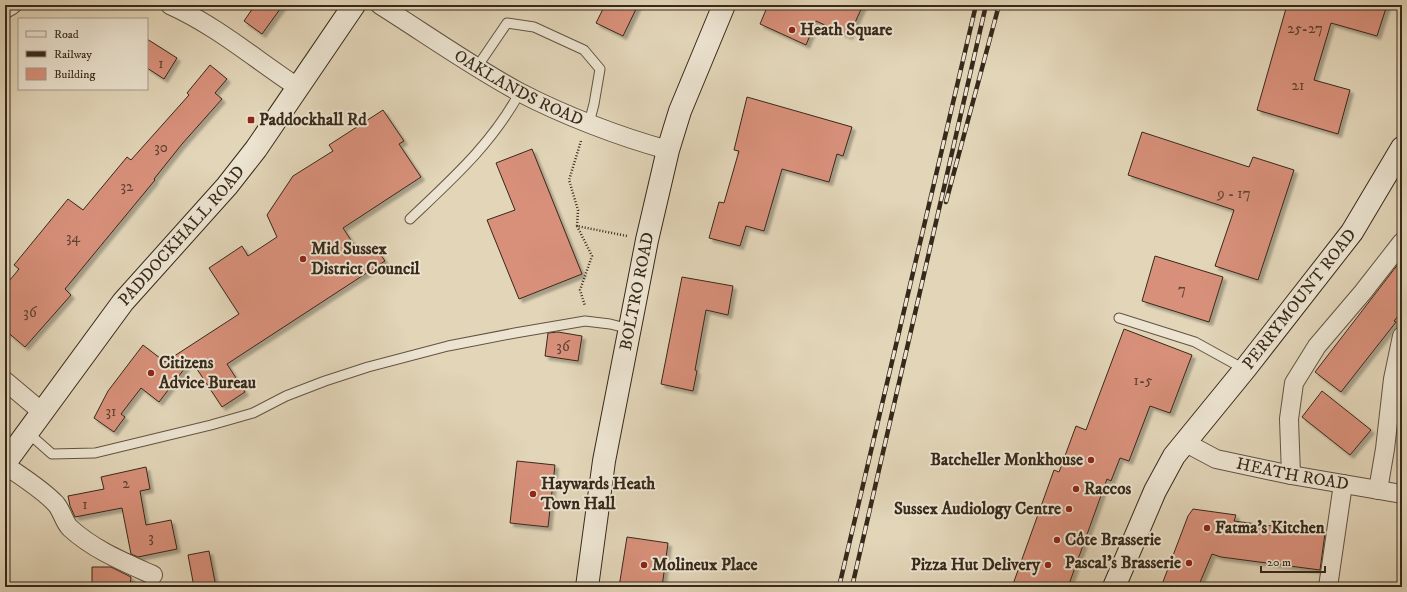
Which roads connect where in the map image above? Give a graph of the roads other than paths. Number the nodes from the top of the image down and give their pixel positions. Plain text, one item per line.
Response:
1 (12, 5) edge
2 (170, 5) edge
3 (354, 5) edge
4 (380, 5) edge
5 (724, 5) edge
6 (5, 8) edge
7 (477, 67) junction
8 (299, 88) junction
9 (520, 92) junction
10 (586, 131) junction
11 (1402, 148) edge
12 (668, 150) junction
13 (410, 219) dead end
14 (1402, 242) edge
15 (1119, 318) dead end
16 (630, 330) junction
17 (1402, 336) edge
18 (1245, 370) junction
19 (5, 381) edge
20 (42, 412) junction
21 (27, 432) junction
22 (1186, 443) junction
23 (5, 464) edge
24 (1291, 475) junction
25 (1343, 484) junction
26 (1378, 490) junction
27 (1402, 494) edge
28 (152, 575) dead end
29 (587, 587) edge
30 (1114, 587) edge
31 (1328, 587) edge

1 - 6 street
2 - 8 street
3 - 8 street, PADDOCKHALL ROAD
4 - 7 street, OAKLANDS ROAD
5 - 12 street, BOLTRO ROAD
7 - 9 street, OAKLANDS ROAD
7 - 10 lane
8 - 20 street, PADDOCKHALL ROAD
9 - 10 street, OAKLANDS ROAD
9 - 13 lane
10 - 12 street, OAKLANDS ROAD
11 - 18 street, PERRYMOUNT ROAD
12 - 16 street, BOLTRO ROAD
14 - 24 street
15 - 18 lane
16 - 21 lane
16 - 29 street, BOLTRO ROAD
17 - 26 street
18 - 22 street, PERRYMOUNT ROAD
19 - 20 street
20 - 21 street, PADDOCKHALL ROAD
21 - 23 street, PADDOCKHALL ROAD
22 - 24 street, HEATH ROAD
22 - 30 street, PERRYMOUNT ROAD
23 - 28 street
24 - 25 street, HEATH ROAD
25 - 26 street, HEATH ROAD
25 - 31 street
26 - 27 street, HEATH ROAD

